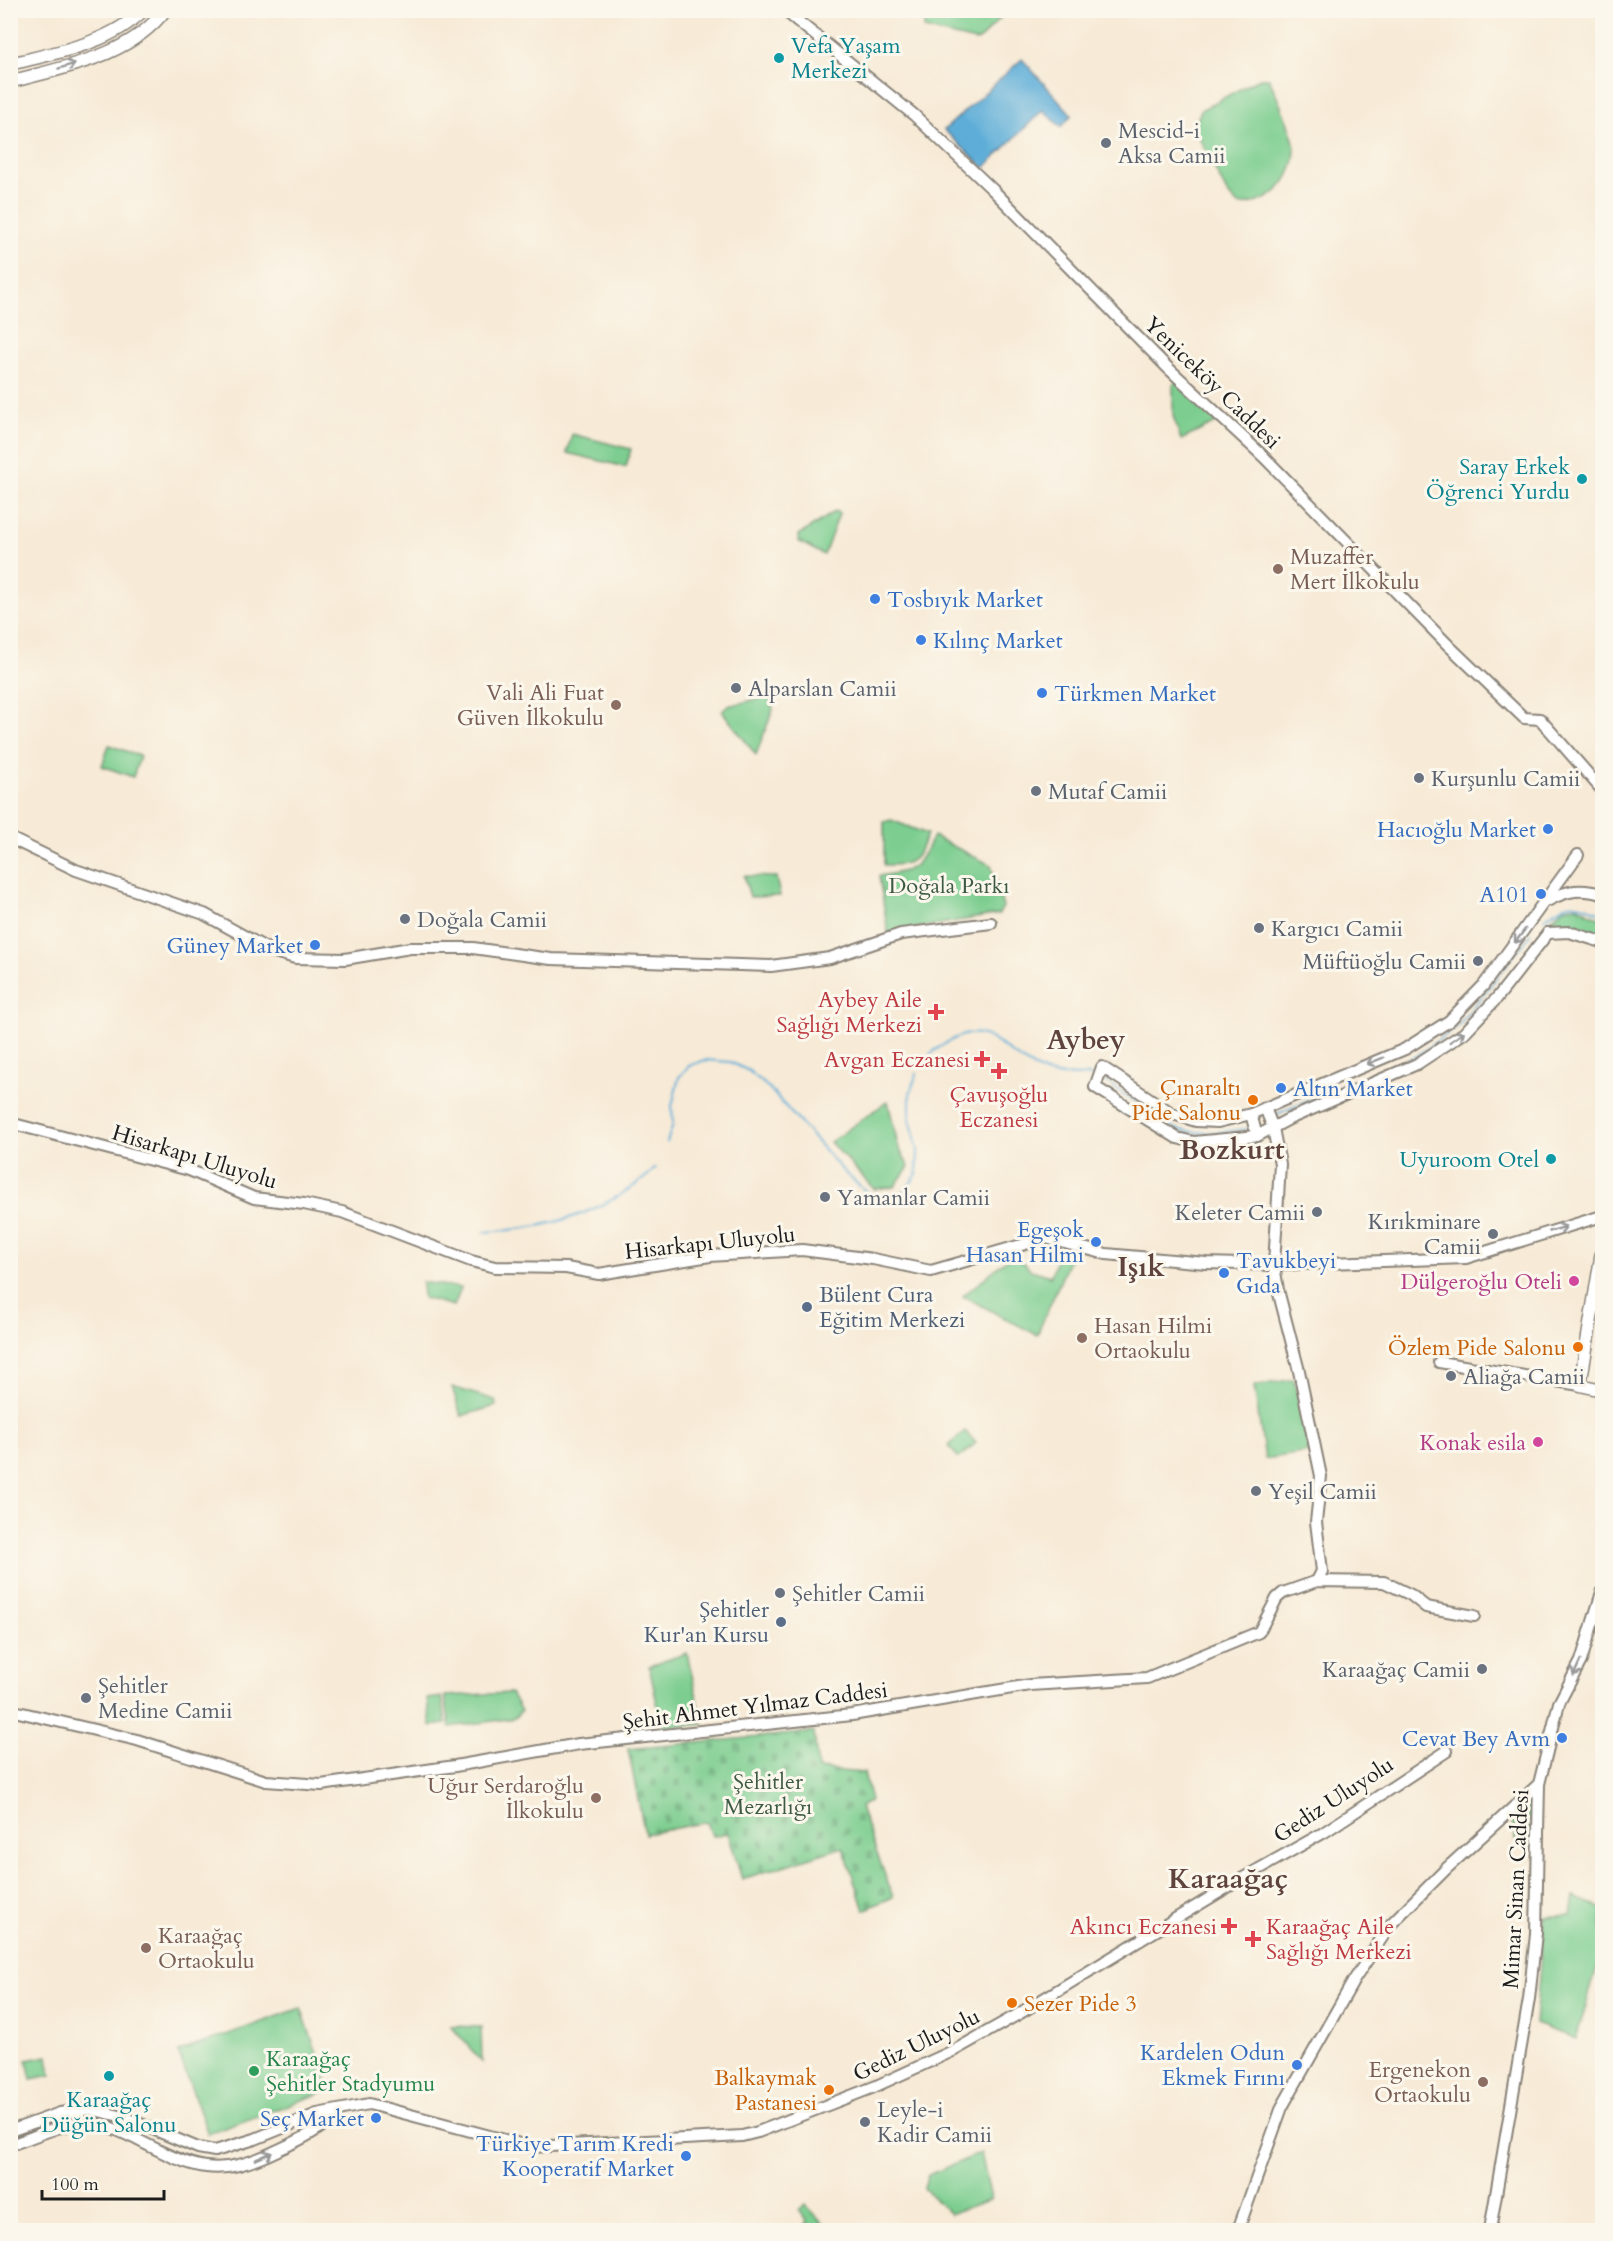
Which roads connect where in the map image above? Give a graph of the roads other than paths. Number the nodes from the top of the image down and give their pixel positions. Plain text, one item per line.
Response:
1 (142, 10) edge
2 (165, 10) edge
3 (784, 10) edge
4 (10, 64) edge
5 (10, 82) edge
6 (1602, 790) edge
7 (10, 838) edge
8 (1578, 855) dead end
9 (1602, 894) edge
10 (1547, 901) junction
11 (1533, 920) junction
12 (991, 923) dead end
13 (1548, 933) junction
14 (1602, 942) edge
15 (1265, 1108) junction
16 (1251, 1114) junction
17 (10, 1123) edge
18 (1273, 1128) junction
19 (1257, 1136) junction
20 (1602, 1216) edge
21 (1602, 1252) edge
22 (1274, 1265) junction
23 (1439, 1362) dead end
24 (1580, 1385) junction
25 (1602, 1390) edge
26 (1317, 1581) junction
27 (1602, 1592) edge
28 (1473, 1616) dead end
29 (10, 1710) edge
30 (1447, 1751) dead end
31 (1539, 1784) junction
32 (339, 2111) junction
33 (10, 2131) edge
34 (10, 2145) edge
35 (1238, 2230) edge
36 (1490, 2230) edge

1 - 4 main road
5 -> 2 main road
3 - 6 street, Yeniceköy Caddesi
7 - 12 street
8 - 10 street
9 - 10 street
10 - 11 street
11 - 13 street
11 -> 15 street
13 - 14 street
18 -> 13 street
15 - 16 street
15 - 18 street
16 - 19 street
16 - 19 street
17 - 22 street, Hisarkapı Uluyolu
18 - 19 street
18 - 22 street
22 -> 20 street, Hisarkapı Uluyolu
21 - 24 main road
22 - 26 street
23 - 24 street
24 - 25 main road
26 - 28 street, Şehit Ahmet Yılmaz Caddesi
26 - 29 street, Şehit Ahmet Yılmaz Caddesi
27 -> 31 street, Mimar Sinan Caddesi
30 - 32 street, Gediz Uluyolu
31 - 35 street
31 - 36 street, Mimar Sinan Caddesi
32 - 33 street, Gediz Uluyolu
34 -> 32 street, Gediz Uluyolu

